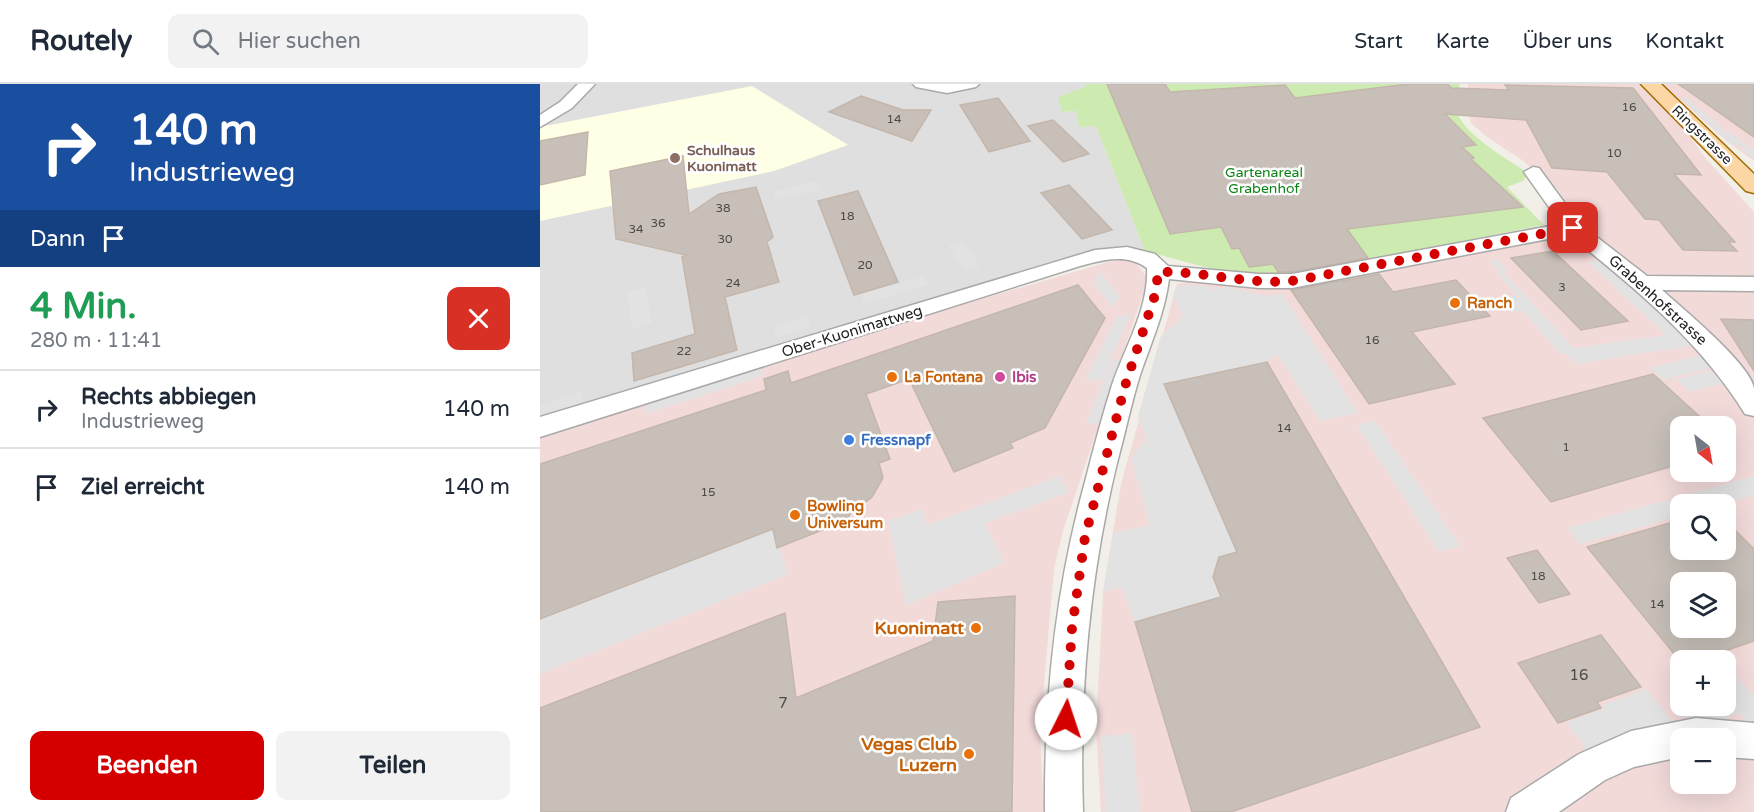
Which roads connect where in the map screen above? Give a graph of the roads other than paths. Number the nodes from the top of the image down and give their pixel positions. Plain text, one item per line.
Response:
1 (605, 84) edge
2 (921, 84) edge
3 (971, 84) edge
4 (1650, 84) edge
5 (586, 86) edge
6 (540, 122) edge
7 (1533, 172) dead end
8 (1754, 186) edge
9 (1573, 228) junction
10 (1158, 272) junction
11 (1642, 283) junction
12 (1754, 284) edge
13 (1754, 407) edge
14 (540, 427) edge
15 (1736, 739) edge
16 (1670, 741) edge
17 (1754, 741) edge
18 (1065, 812) edge
19 (1526, 812) edge

1 - 5 street
2 - 3 street
4 - 8 main road, Ringstrasse
5 - 6 street
7 - 9 street, Grabenhofstrasse
9 - 10 street
9 - 11 street, Grabenhofstrasse
10 - 14 street, Ober-Kuonimattweg
10 - 18 street
11 - 12 street
11 - 13 street, Grabenhofstrasse
15 - 17 street
16 - 19 street

